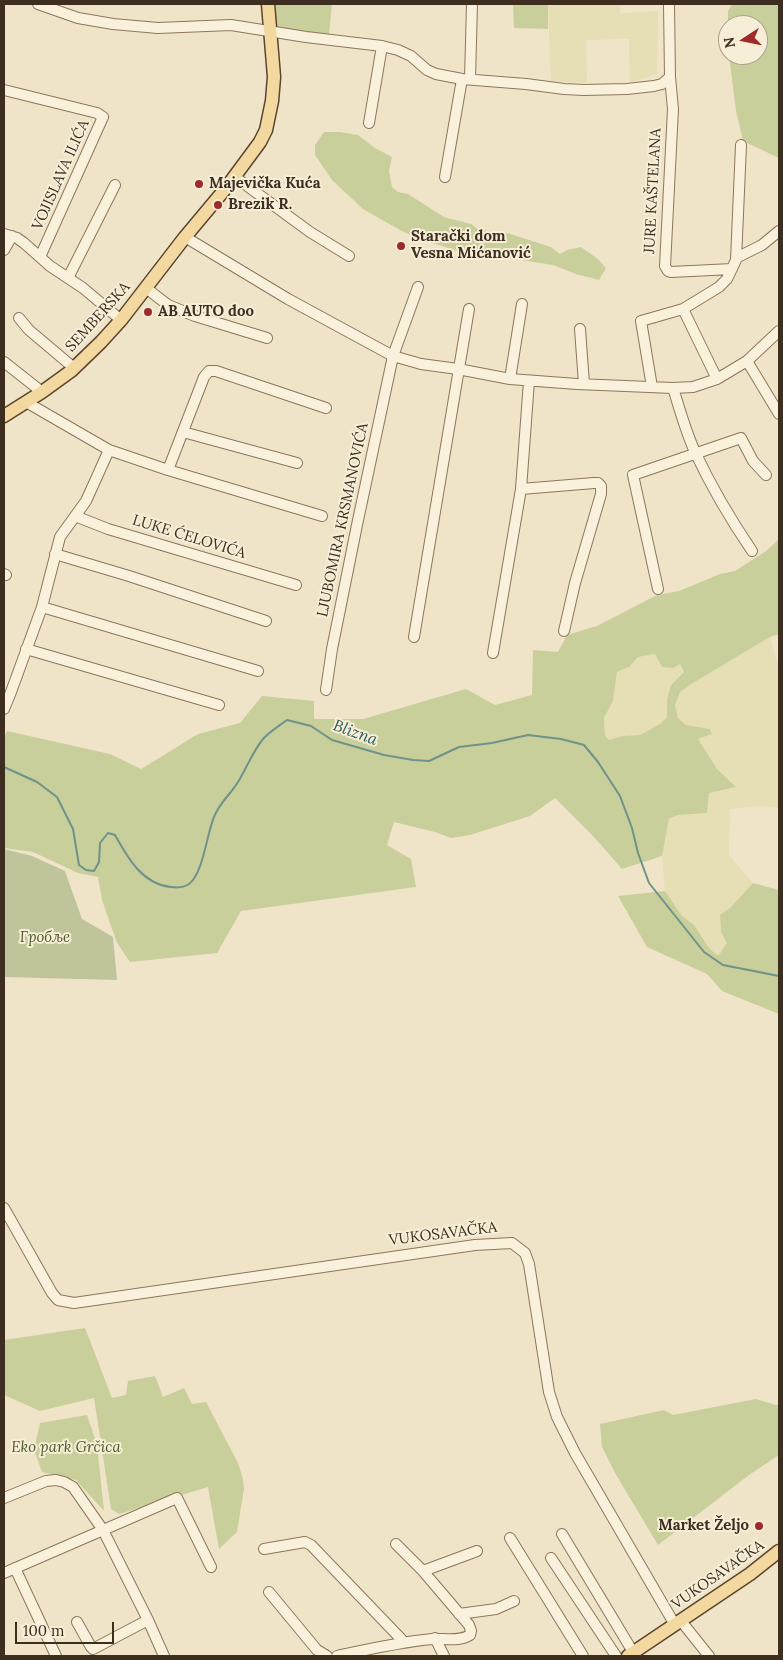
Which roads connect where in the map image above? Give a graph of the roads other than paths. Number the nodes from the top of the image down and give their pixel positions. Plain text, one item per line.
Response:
1 (38, 4) edge
2 (268, 4) edge
3 (472, 4) edge
4 (669, 4) edge
5 (270, 32) junction
6 (382, 46) junction
7 (670, 77) junction
8 (466, 79) junction
9 (662, 84) junction
10 (4, 90) edge
11 (671, 90) junction
12 (369, 123) dead end
13 (742, 145) dead end
14 (235, 177) junction
15 (445, 177) dead end
16 (115, 185) dead end
17 (779, 231) edge
18 (8, 235) edge
19 (185, 237) junction
20 (4, 250) edge
21 (349, 256) dead end
22 (40, 257) junction
23 (736, 258) junction
24 (732, 269) junction
25 (68, 278) junction
26 (146, 288) junction
27 (418, 288) dead end
28 (522, 304) dead end
29 (469, 309) dead end
30 (684, 309) junction
31 (19, 318) dead end
32 (121, 320) junction
33 (580, 329) dead end
34 (779, 331) edge
35 (267, 338) dead end
36 (393, 356) junction
37 (747, 361) junction
38 (4, 362) edge
39 (74, 368) junction
40 (458, 368) junction
41 (510, 379) junction
42 (717, 379) junction
43 (529, 381) junction
44 (584, 384) junction
45 (652, 387) junction
46 (674, 388) junction
47 (42, 392) junction
48 (26, 402) junction
49 (326, 408) dead end
50 (779, 414) edge
51 (4, 416) edge
52 (183, 432) junction
53 (109, 450) junction
54 (696, 454) junction
55 (297, 463) dead end
56 (168, 470) junction
57 (766, 475) dead end
58 (521, 489) junction
59 (75, 516) junction
60 (322, 516) dead end
61 (752, 550) dead end
62 (55, 554) junction
63 (296, 585) dead end
64 (658, 589) dead end
65 (42, 607) junction
66 (266, 621) dead end
67 (564, 631) dead end
68 (414, 637) dead end
69 (26, 649) junction
70 (493, 653) dead end
71 (258, 671) dead end
72 (326, 690) dead end
73 (8, 691) edge
74 (219, 704) dead end
75 (4, 708) edge
76 (4, 1208) edge
77 (4, 1498) edge
78 (103, 1530) junction
79 (562, 1534) dead end
80 (510, 1538) dead end
81 (396, 1544) dead end
82 (264, 1549) dead end
83 (477, 1551) dead end
84 (779, 1552) edge
85 (551, 1558) dead end
86 (211, 1567) dead end
87 (15, 1568) junction
88 (423, 1571) junction
89 (4, 1573) edge
90 (269, 1592) dead end
91 (514, 1601) dead end
92 (459, 1614) junction
93 (148, 1620) junction
94 (77, 1622) dead end
95 (678, 1623) junction
96 (435, 1638) junction
97 (404, 1642) junction
98 (630, 1654) edge
99 (56, 1656) edge
100 (164, 1656) edge
101 (327, 1656) edge
102 (337, 1656) edge
103 (444, 1656) edge
104 (583, 1656) edge
105 (616, 1656) edge
106 (709, 1656) edge

1 - 5 street
2 - 5 main road, SEMBERSKA
3 - 8 street
4 - 7 street, JURE KAŠTELANA
5 - 6 street
5 - 14 main road, SEMBERSKA
6 - 8 street
6 - 12 street
7 - 9 street
7 - 11 street, JURE KAŠTELANA
8 - 9 street
8 - 15 street
9 - 11 street
10 - 22 street, VOJISLAVA ILIĆA
11 - 24 street, JURE KAŠTELANA
13 - 23 street
14 - 19 main road, SEMBERSKA
14 - 21 street
16 - 25 street
17 - 23 street
18 - 20 street
18 - 22 street
19 - 26 main road, SEMBERSKA
19 - 36 street
22 - 25 street
23 - 24 street
24 - 30 street
25 - 32 street
26 - 32 main road, SEMBERSKA
26 - 35 street, SEMBERSKA
27 - 36 street, LJUBOMIRA KRSMANOVIĆA
28 - 41 street
29 - 40 street
30 - 42 street
30 - 45 street
31 - 39 street, SEMBERSKA
32 - 39 main road, SEMBERSKA
33 - 44 street
34 - 37 street
36 - 40 street
36 - 72 street, LJUBOMIRA KRSMANOVIĆA
37 - 42 street
37 - 50 street
38 - 47 street
39 - 47 main road, SEMBERSKA
40 - 41 street
40 - 68 street
41 - 43 street
42 - 46 street
43 - 44 street
43 - 58 street
44 - 45 street
45 - 46 street
46 - 54 street
47 - 48 main road, SEMBERSKA
48 - 51 main road, SEMBERSKA
48 - 53 street
49 - 52 street
52 - 55 street
52 - 56 street
53 - 56 street
53 - 59 street
54 - 57 street
54 - 61 street
54 - 64 street
56 - 60 street
58 - 67 street
58 - 70 street
59 - 62 street
59 - 63 street, LUKE ĆELOVIĆA
62 - 65 street
62 - 66 street
65 - 69 street
65 - 71 street
69 - 73 street
69 - 74 street
73 - 75 street
76 - 95 street, VUKOSAVAČKA
77 - 78 street
78 - 86 street
78 - 87 street
78 - 93 street
79 - 98 street
80 - 104 street
81 - 88 street
82 - 97 street
83 - 88 street
84 - 95 main road, VUKOSAVAČKA
85 - 105 street
87 - 89 street
87 - 99 street
88 - 92 street
90 - 101 street
91 - 92 street
92 - 96 street
93 - 94 street
93 - 100 street
95 - 98 main road
95 - 106 street
96 - 97 street
96 - 103 street
97 - 102 street

